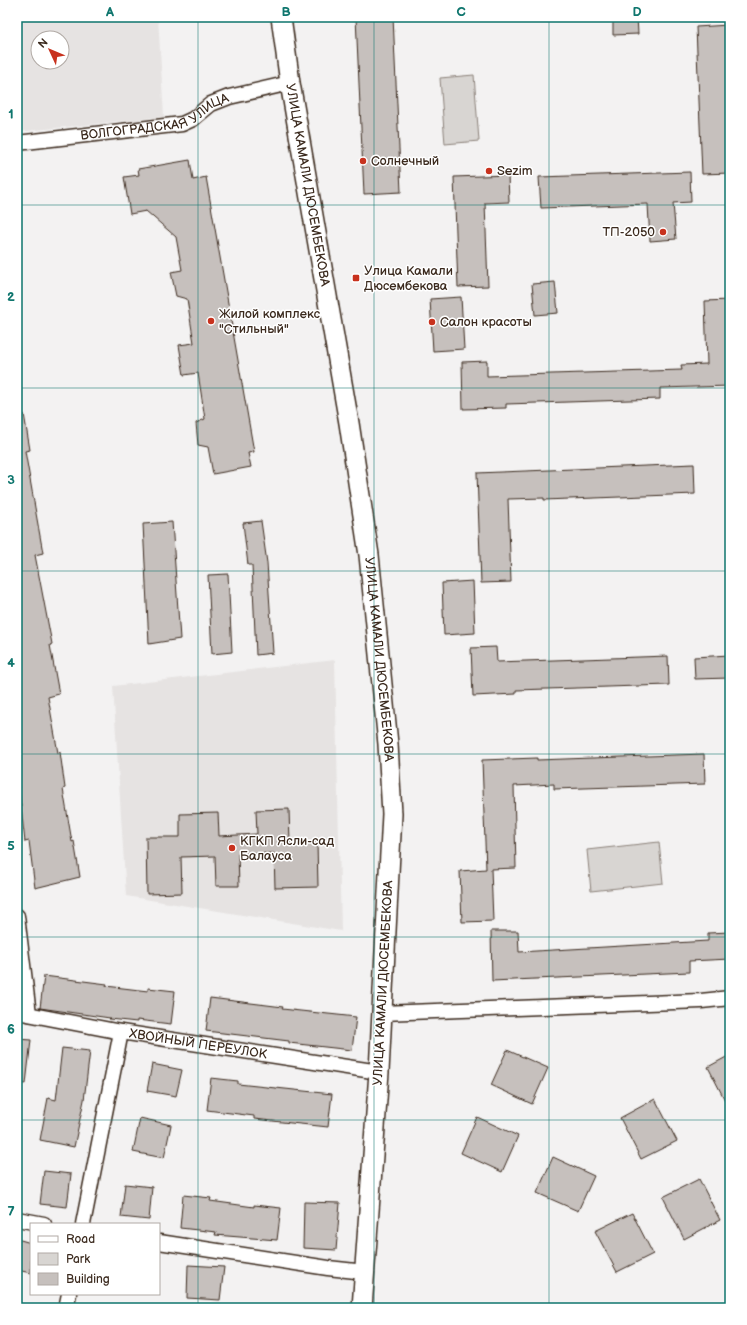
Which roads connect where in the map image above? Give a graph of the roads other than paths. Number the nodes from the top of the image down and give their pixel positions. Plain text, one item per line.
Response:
1 (281, 17) edge
2 (290, 83) junction
3 (17, 143) edge
4 (17, 916) edge
5 (730, 998) edge
6 (23, 1013) edge
7 (382, 1013) junction
8 (121, 1032) junction
9 (379, 1072) junction
10 (17, 1219) edge
11 (39, 1223) edge
12 (83, 1223) edge
13 (160, 1242) edge
14 (365, 1272) junction
15 (69, 1295) edge
16 (66, 1308) edge
17 (362, 1308) edge

1 - 2 main road, УЛИЦА КАМАЛИ ДЮСЕМБЕКОВА
2 - 3 street, ВОЛГОГРАДСКАЯ УЛИЦА
2 - 7 main road, УЛИЦА КАМАЛИ ДЮСЕМБЕКОВА
4 - 6 street
5 - 7 street
6 - 8 street, ХВОЙНЫЙ ПЕРЕУЛОК
7 - 9 main road, УЛИЦА КАМАЛИ ДЮСЕМБЕКОВА
8 - 9 street, ХВОЙНЫЙ ПЕРЕУЛОК
8 - 12 street
9 - 14 main road, УЛИЦА КАМАЛИ ДЮСЕМБЕКОВА
10 - 11 street
13 - 14 street
14 - 17 main road, УЛИЦА КАМАЛИ ДЮСЕМБЕКОВА
15 - 16 street

